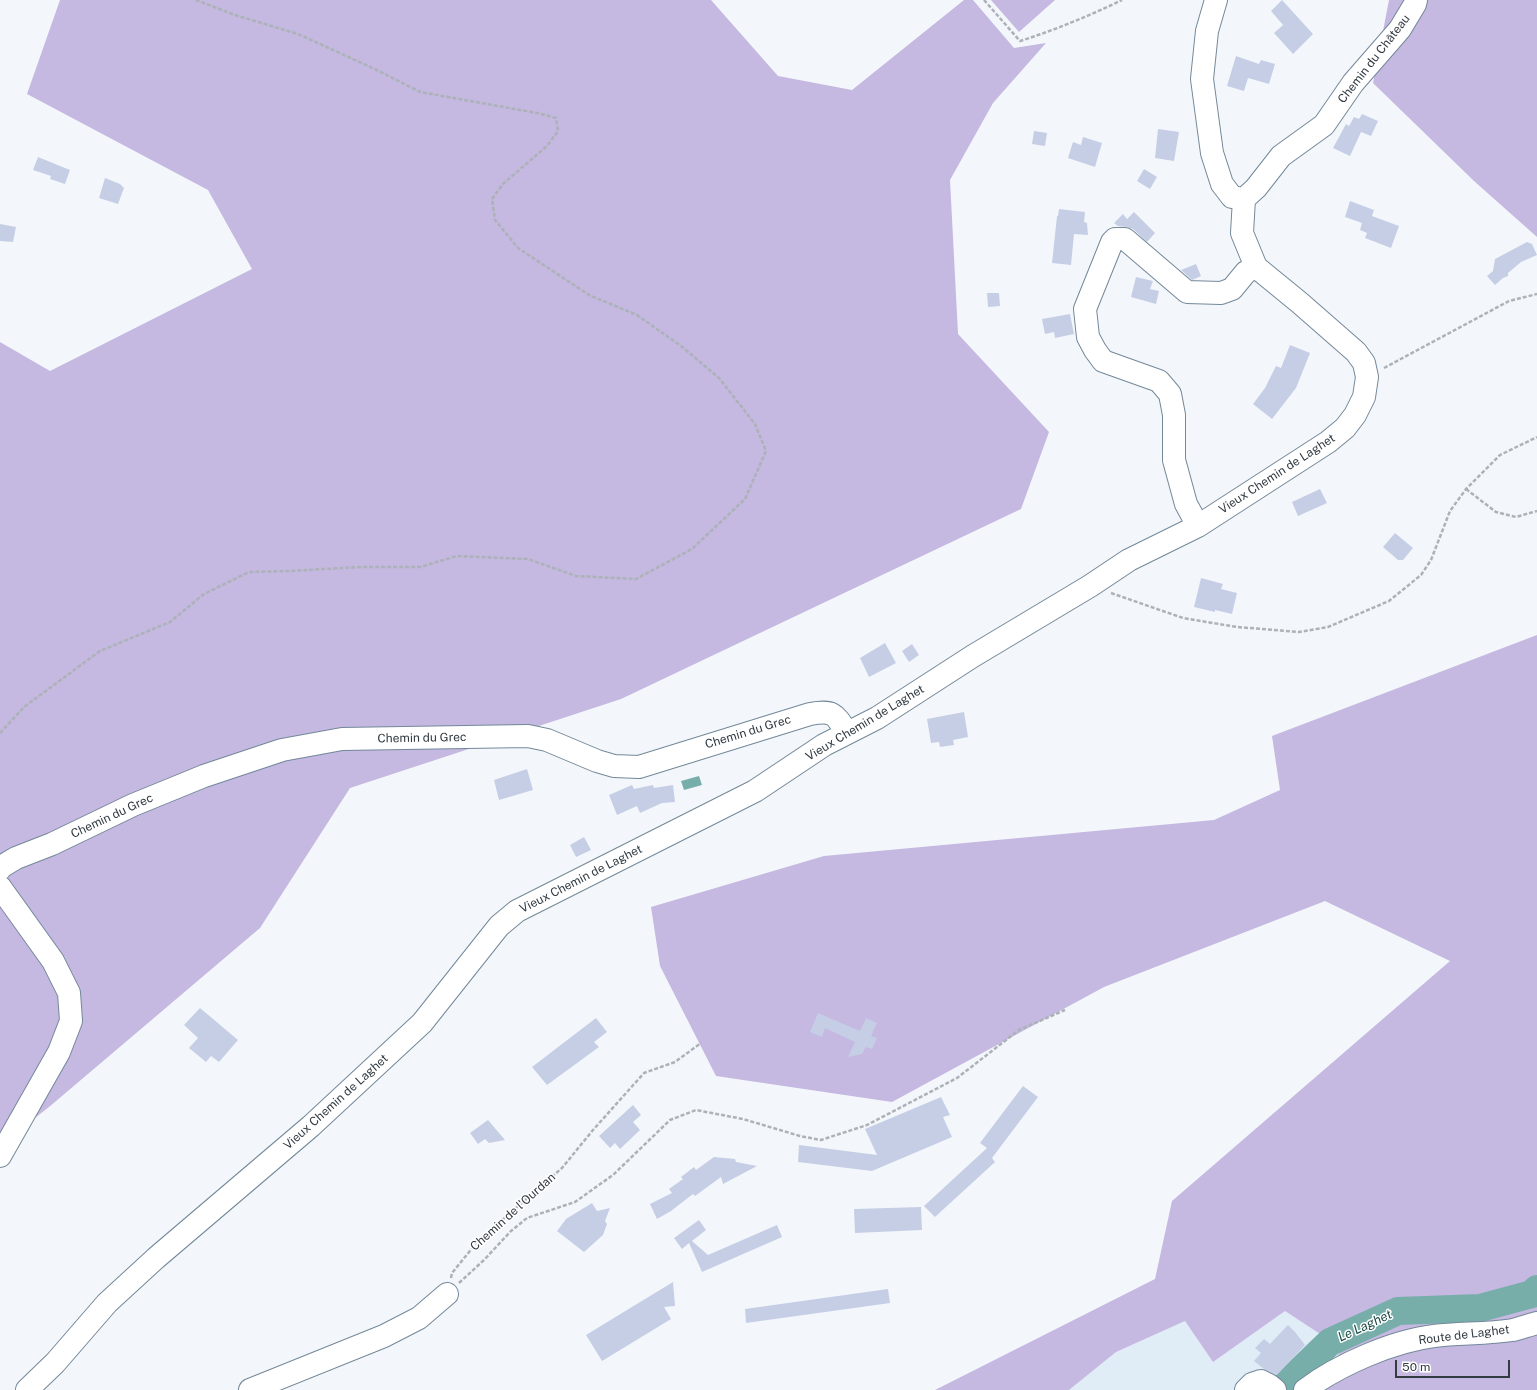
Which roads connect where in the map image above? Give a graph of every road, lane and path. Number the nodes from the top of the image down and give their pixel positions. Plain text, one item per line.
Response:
1 (196, 0) edge
2 (984, 0) edge
3 (1122, 0) edge
4 (1216, 0) edge
5 (1416, 0) edge
6 (1244, 199) junction
7 (1256, 267) junction
8 (1537, 294) edge
9 (1368, 377) junction
10 (1537, 437) edge
11 (1466, 489) junction
12 (1537, 511) edge
13 (1198, 526) junction
14 (1090, 586) junction
15 (0, 733) edge
16 (847, 733) junction
17 (0, 869) edge
18 (0, 887) edge
19 (1065, 1010) dead end
20 (701, 1043) dead end
21 (0, 1156) edge
22 (447, 1294) junction
23 (1537, 1323) edge
24 (1272, 1387) edge
25 (27, 1390) edge
26 (250, 1390) edge
27 (1246, 1390) edge
28 (1305, 1390) edge

1 - 15 path
2 - 3 path
4 - 6 street
5 - 6 street, Chemin du Château
6 - 7 street
7 - 9 street
7 - 13 street
8 - 9 path
9 - 13 street, Vieux Chemin de Laghet
10 - 11 path
11 - 12 path
11 - 14 path
13 - 14 street, Vieux Chemin de Laghet
14 - 16 street, Vieux Chemin de Laghet
16 - 17 street, Chemin du Grec
16 - 25 street, Vieux Chemin de Laghet
18 - 21 street
19 - 22 path
20 - 22 path, Chemin de l'Ourdan
22 - 26 street
23 - 28 street, Route de Laghet
24 - 27 street

